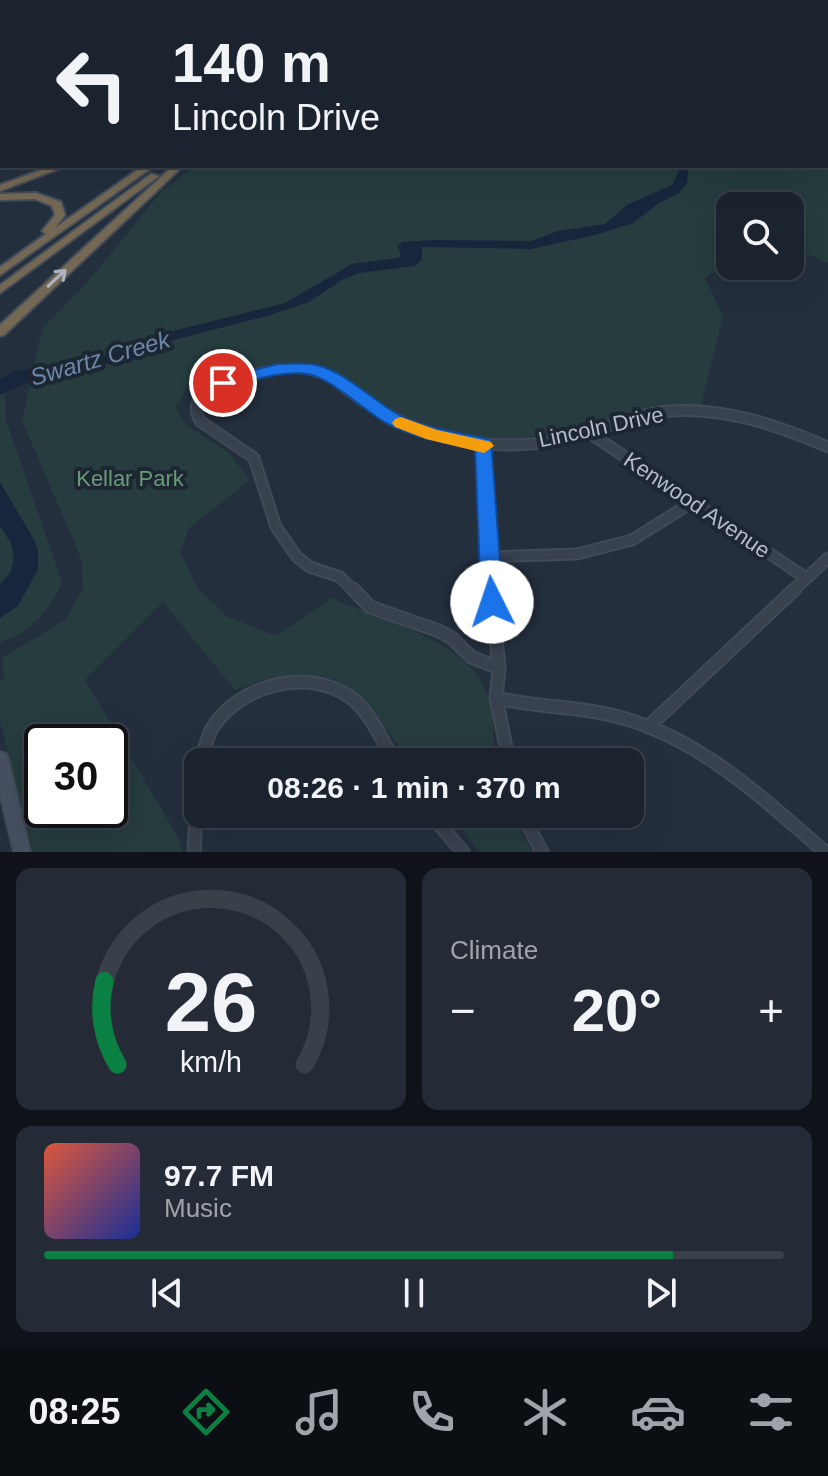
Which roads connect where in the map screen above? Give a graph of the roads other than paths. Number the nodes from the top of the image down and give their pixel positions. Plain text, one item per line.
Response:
1 (55, 168) edge
2 (146, 168) edge
3 (165, 168) edge
4 (176, 168) edge
5 (0, 188) edge
6 (0, 197) edge
7 (0, 270) edge
8 (0, 290) edge
9 (0, 332) edge
10 (588, 432) junction
11 (484, 445) junction
12 (828, 447) edge
13 (693, 502) junction
14 (489, 557) junction
15 (828, 558) edge
16 (806, 578) junction
17 (499, 668) junction
18 (496, 698) junction
19 (648, 727) junction
20 (206, 748) edge
21 (386, 748) edge
22 (506, 748) edge
23 (0, 759) edge
24 (194, 828) edge
25 (442, 828) edge
26 (529, 828) edge
27 (22, 852) edge
28 (194, 852) edge
29 (463, 852) edge
30 (542, 852) edge
31 (825, 852) edge

1 - 5 highway
2 - 7 highway
3 - 8 highway
9 -> 4 highway
6 - 7 highway
10 - 11 street, Lincoln Drive
10 - 12 street, Lincoln Drive
10 - 13 street, Kenwood Avenue
11 - 14 street
11 - 17 street, Lincoln Drive
13 - 14 street
13 - 16 street, Kenwood Avenue
14 - 17 street
15 - 16 street
16 - 19 street
17 - 18 street
18 - 19 street
18 - 22 street
19 - 31 street
20 - 21 street
23 - 27 street
24 - 28 street
25 - 29 street
26 - 30 street

